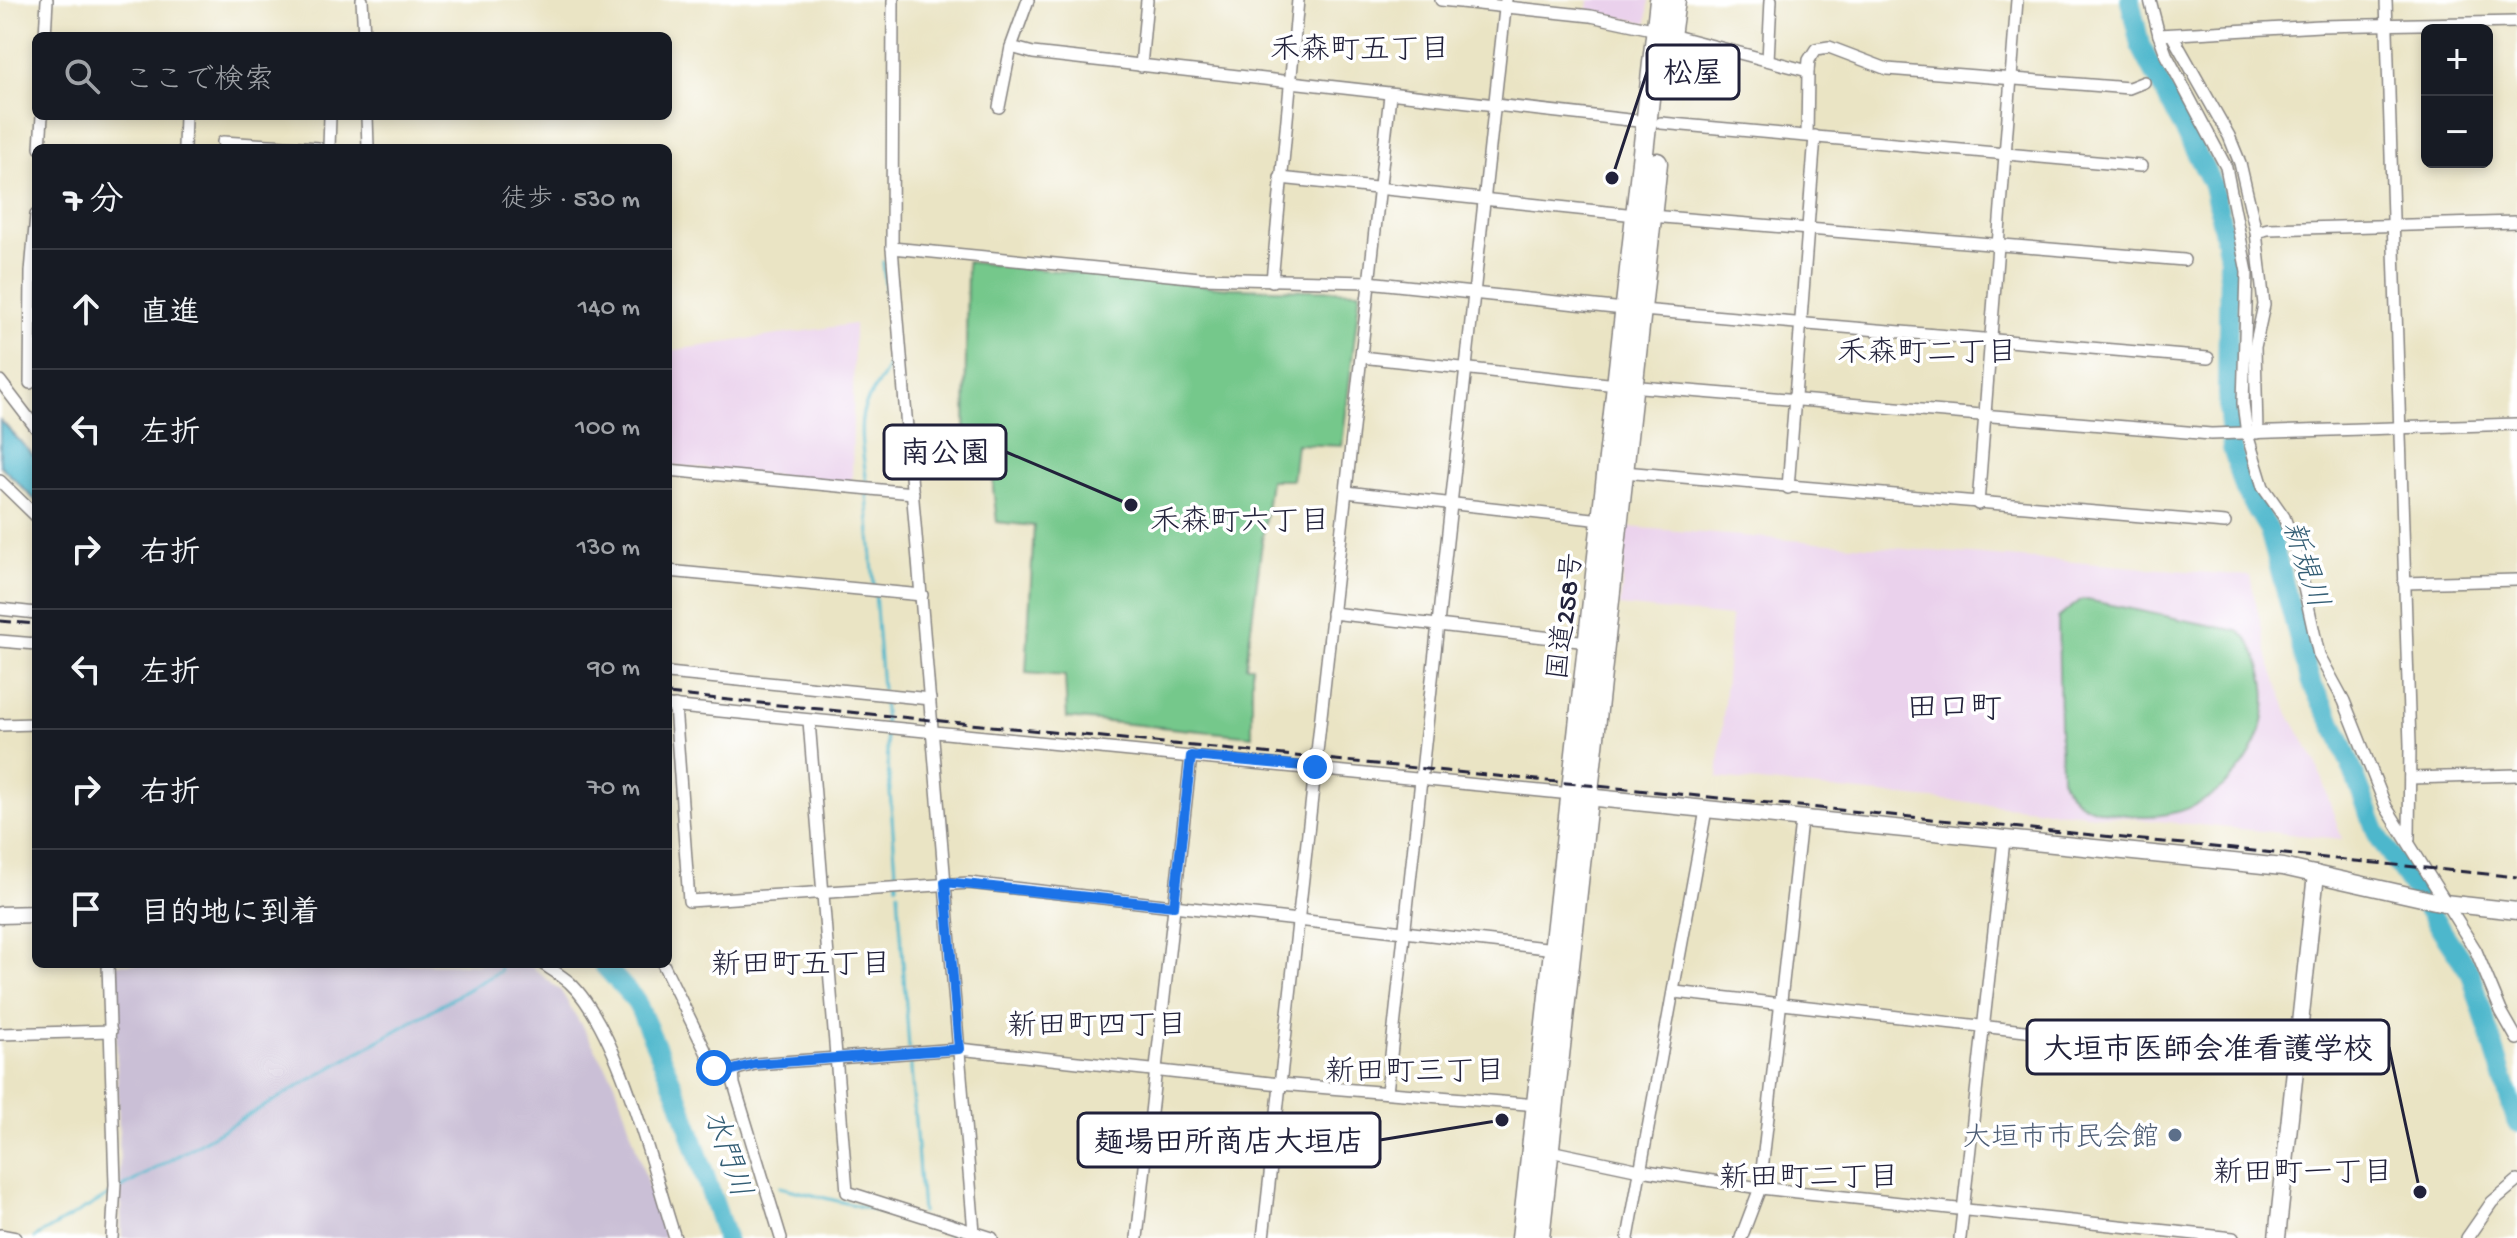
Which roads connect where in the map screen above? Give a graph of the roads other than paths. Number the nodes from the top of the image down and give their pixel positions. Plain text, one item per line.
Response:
1 (47, 0) edge
2 (362, 0) edge
3 (893, 0) edge
4 (1028, 0) edge
5 (1147, 0) edge
6 (1298, 0) edge
7 (1441, 0) edge
8 (1660, 0) edge
9 (1675, 0) edge
10 (1771, 0) edge
11 (2017, 0) edge
12 (2150, 0) edge
13 (2386, 0) edge
14 (1505, 4) edge
15 (2517, 22) edge
16 (2387, 25) junction
17 (45, 32) edge
18 (364, 32) edge
19 (1664, 33) junction
20 (2166, 35) junction
21 (1011, 47) junction
22 (1768, 60) junction
23 (1141, 66) junction
24 (1808, 71) junction
25 (2013, 78) junction
26 (2144, 82) dead end
27 (1290, 84) junction
28 (1390, 95) junction
29 (1494, 106) junction
30 (999, 107) dead end
31 (42, 120) edge
32 (185, 120) edge
33 (330, 120) edge
34 (367, 120) edge
35 (1654, 122) junction
36 (1811, 136) junction
37 (223, 142) dead end
38 (40, 144) edge
39 (184, 144) edge
40 (255, 144) edge
41 (329, 144) edge
42 (368, 144) edge
43 (2008, 154) junction
44 (2141, 166) dead end
45 (1280, 178) junction
46 (1380, 188) junction
47 (1486, 200) junction
48 (1644, 216) junction
49 (2517, 222) edge
50 (2393, 225) junction
51 (1808, 231) junction
52 (2256, 232) junction
53 (2000, 247) junction
54 (892, 248) junction
55 (2184, 260) dead end
56 (32, 261) edge
57 (1272, 281) junction
58 (1368, 282) junction
59 (1475, 293) junction
60 (1633, 310) junction
61 (1800, 325) junction
62 (1992, 340) junction
63 (1361, 357) junction
64 (2208, 358) dead end
65 (1465, 369) junction
66 (0, 381) edge
67 (30, 383) dead end
68 (1625, 386) junction
69 (1795, 399) junction
70 (1985, 415) junction
71 (32, 423) edge
72 (2517, 424) edge
73 (2399, 428) junction
74 (2249, 433) junction
75 (672, 470) edge
76 (1623, 472) junction
77 (0, 481) edge
78 (1788, 488) junction
79 (1346, 492) junction
80 (913, 493) junction
81 (1450, 504) junction
82 (1978, 504) junction
83 (32, 512) edge
84 (1602, 520) junction
85 (2225, 523) dead end
86 (672, 571) edge
87 (2517, 580) edge
88 (2404, 583) junction
89 (922, 595) junction
90 (0, 609) edge
91 (32, 613) edge
92 (1332, 613) junction
93 (1438, 626) junction
94 (0, 641) edge
95 (1588, 642) junction
96 (32, 644) edge
97 (672, 673) edge
98 (930, 699) junction
99 (672, 706) edge
100 (809, 721) junction
101 (32, 724) edge
102 (0, 725) edge
103 (932, 733) junction
104 (1191, 756) junction
105 (1315, 767) junction
106 (2517, 775) edge
107 (2410, 778) junction
108 (1421, 779) junction
109 (1580, 797) junction
110 (1706, 810) junction
111 (1801, 821) junction
112 (2004, 840) junction
113 (2409, 840) junction
114 (2316, 874) junction
115 (945, 882) junction
116 (822, 891) junction
117 (2436, 902) junction
118 (1174, 906) junction
119 (2517, 911) edge
120 (32, 914) edge
121 (0, 915) edge
122 (1299, 921) junction
123 (1403, 932) junction
124 (1555, 949) junction
125 (108, 968) edge
126 (549, 968) edge
127 (665, 968) edge
128 (1675, 992) junction
129 (1780, 1003) junction
130 (1985, 1026) junction
131 (111, 1031) junction
132 (0, 1034) edge
133 (2079, 1037) dead end
134 (2517, 1039) edge
135 (959, 1049) junction
136 (835, 1060) junction
137 (733, 1070) junction
138 (1156, 1070) junction
139 (1280, 1084) junction
140 (1387, 1092) junction
141 (1537, 1105) junction
142 (1541, 1149) junction
143 (1640, 1170) junction
144 (2517, 1181) edge
145 (1760, 1188) junction
146 (1962, 1210) junction
147 (974, 1232) junction
148 (2164, 1234) edge
149 (0, 1235) edge
150 (16, 1238) edge
151 (112, 1238) edge
152 (675, 1238) edge
153 (781, 1238) edge
154 (992, 1238) edge
155 (1137, 1238) edge
156 (1263, 1238) edge
157 (1522, 1238) edge
158 (1539, 1238) edge
159 (1628, 1238) edge
160 (1741, 1238) edge
161 (1960, 1238) edge
162 (2233, 1238) edge
163 (2277, 1238) edge
164 (2467, 1238) edge

1 - 17 street
2 - 18 street
3 - 54 street
4 - 21 street
5 - 23 street
6 - 27 street
7 - 14 street
8 - 19 highway, 国道258号
9 - 19 highway, 国道258号
10 - 22 street
11 - 25 street
12 - 20 street
13 - 16 street
14 - 19 street
14 - 29 street
15 - 16 street
16 - 20 street
16 - 50 street
19 - 22 street
19 - 35 highway, 国道258号
20 - 52 street
20 - 74 street
21 - 23 street
21 - 30 street
22 - 24 street
23 - 27 street
24 - 25 street
24 - 36 street
25 - 26 street
25 - 43 street
27 - 28 street
27 - 45 street
28 - 29 street
28 - 46 street
29 - 35 street
29 - 47 street
31 - 38 street
32 - 39 street
33 - 41 street
34 - 42 street
35 - 36 street
35 - 48 highway, 国道258号
36 - 43 street
36 - 51 street
37 - 40 street
43 - 44 street
43 - 53 street
45 - 46 street
45 - 57 street
46 - 47 street
46 - 58 street
47 - 48 street
47 - 59 street
48 - 51 street
48 - 60 highway, 国道258号
49 - 50 street
50 - 52 street
50 - 73 street
51 - 53 street
51 - 61 street
52 - 74 street
53 - 55 street
53 - 62 street
54 - 57 street
54 - 80 street
56 - 67 street
57 - 58 street
58 - 59 street
58 - 63 street
59 - 60 street
59 - 65 street
60 - 61 street
60 - 68 highway, 国道258号
61 - 62 street
61 - 69 street
62 - 64 street
62 - 70 street
63 - 65 street
63 - 79 street
65 - 68 street
65 - 81 street
66 - 71 street
68 - 69 street
68 - 76 highway, 国道258号
68 - 84 highway, 国道258号
69 - 70 street
69 - 78 street
70 - 74 street
70 - 82 street
72 - 73 street
73 - 74 street
73 - 88 street
74 - 113 street
75 - 80 street
76 - 78 street
76 - 109 highway, 国道258号
77 - 83 street
78 - 82 street
79 - 81 street
79 - 92 street
80 - 89 street
81 - 84 street
81 - 93 street
82 - 85 street
84 - 95 highway, 国道258号
86 - 89 street
87 - 88 street
88 - 107 street
89 - 98 street
90 - 91 street
92 - 93 street
92 - 105 street
93 - 95 street
93 - 108 street
94 - 96 street
95 - 109 highway, 国道258号
97 - 98 street
98 - 103 street
99 - 100 street
99 - 116 street
100 - 103 street
100 - 116 street
101 - 102 street
103 - 104 street
103 - 115 street
104 - 105 street
104 - 118 street
105 - 108 street
105 - 122 street
106 - 107 street
107 - 113 street
108 - 109 street
108 - 123 street
109 - 110 street
109 - 124 highway, 国道258号
109 - 142 highway, 国道258号
110 - 111 street
110 - 128 street
111 - 112 street
111 - 129 street
112 - 114 street
112 - 130 street
113 - 117 street
114 - 117 street
114 - 163 street
115 - 116 street
115 - 118 street
115 - 135 street
116 - 136 street
117 - 119 street
117 - 134 street
118 - 122 street
118 - 138 street
120 - 121 street
122 - 123 street
122 - 139 street
123 - 124 street
123 - 140 street
124 - 141 highway, 国道258号
125 - 131 street
126 - 152 street
127 - 137 street
128 - 129 street
128 - 143 street
129 - 130 street
129 - 145 street
130 - 133 street
130 - 146 street
131 - 132 street
131 - 151 street
135 - 136 street
135 - 138 street
135 - 147 street
136 - 137 street
136 - 147 street
137 - 153 street
138 - 139 street
138 - 155 street
139 - 140 street
139 - 156 street
140 - 141 street
141 - 142 highway, 国道258号
142 - 143 street
142 - 157 highway, 国道258号
142 - 158 highway, 国道258号
143 - 145 street
143 - 159 street
144 - 164 street
145 - 146 street
145 - 160 street
146 - 148 street
146 - 161 street
147 - 154 street
148 - 162 street
149 - 150 street

